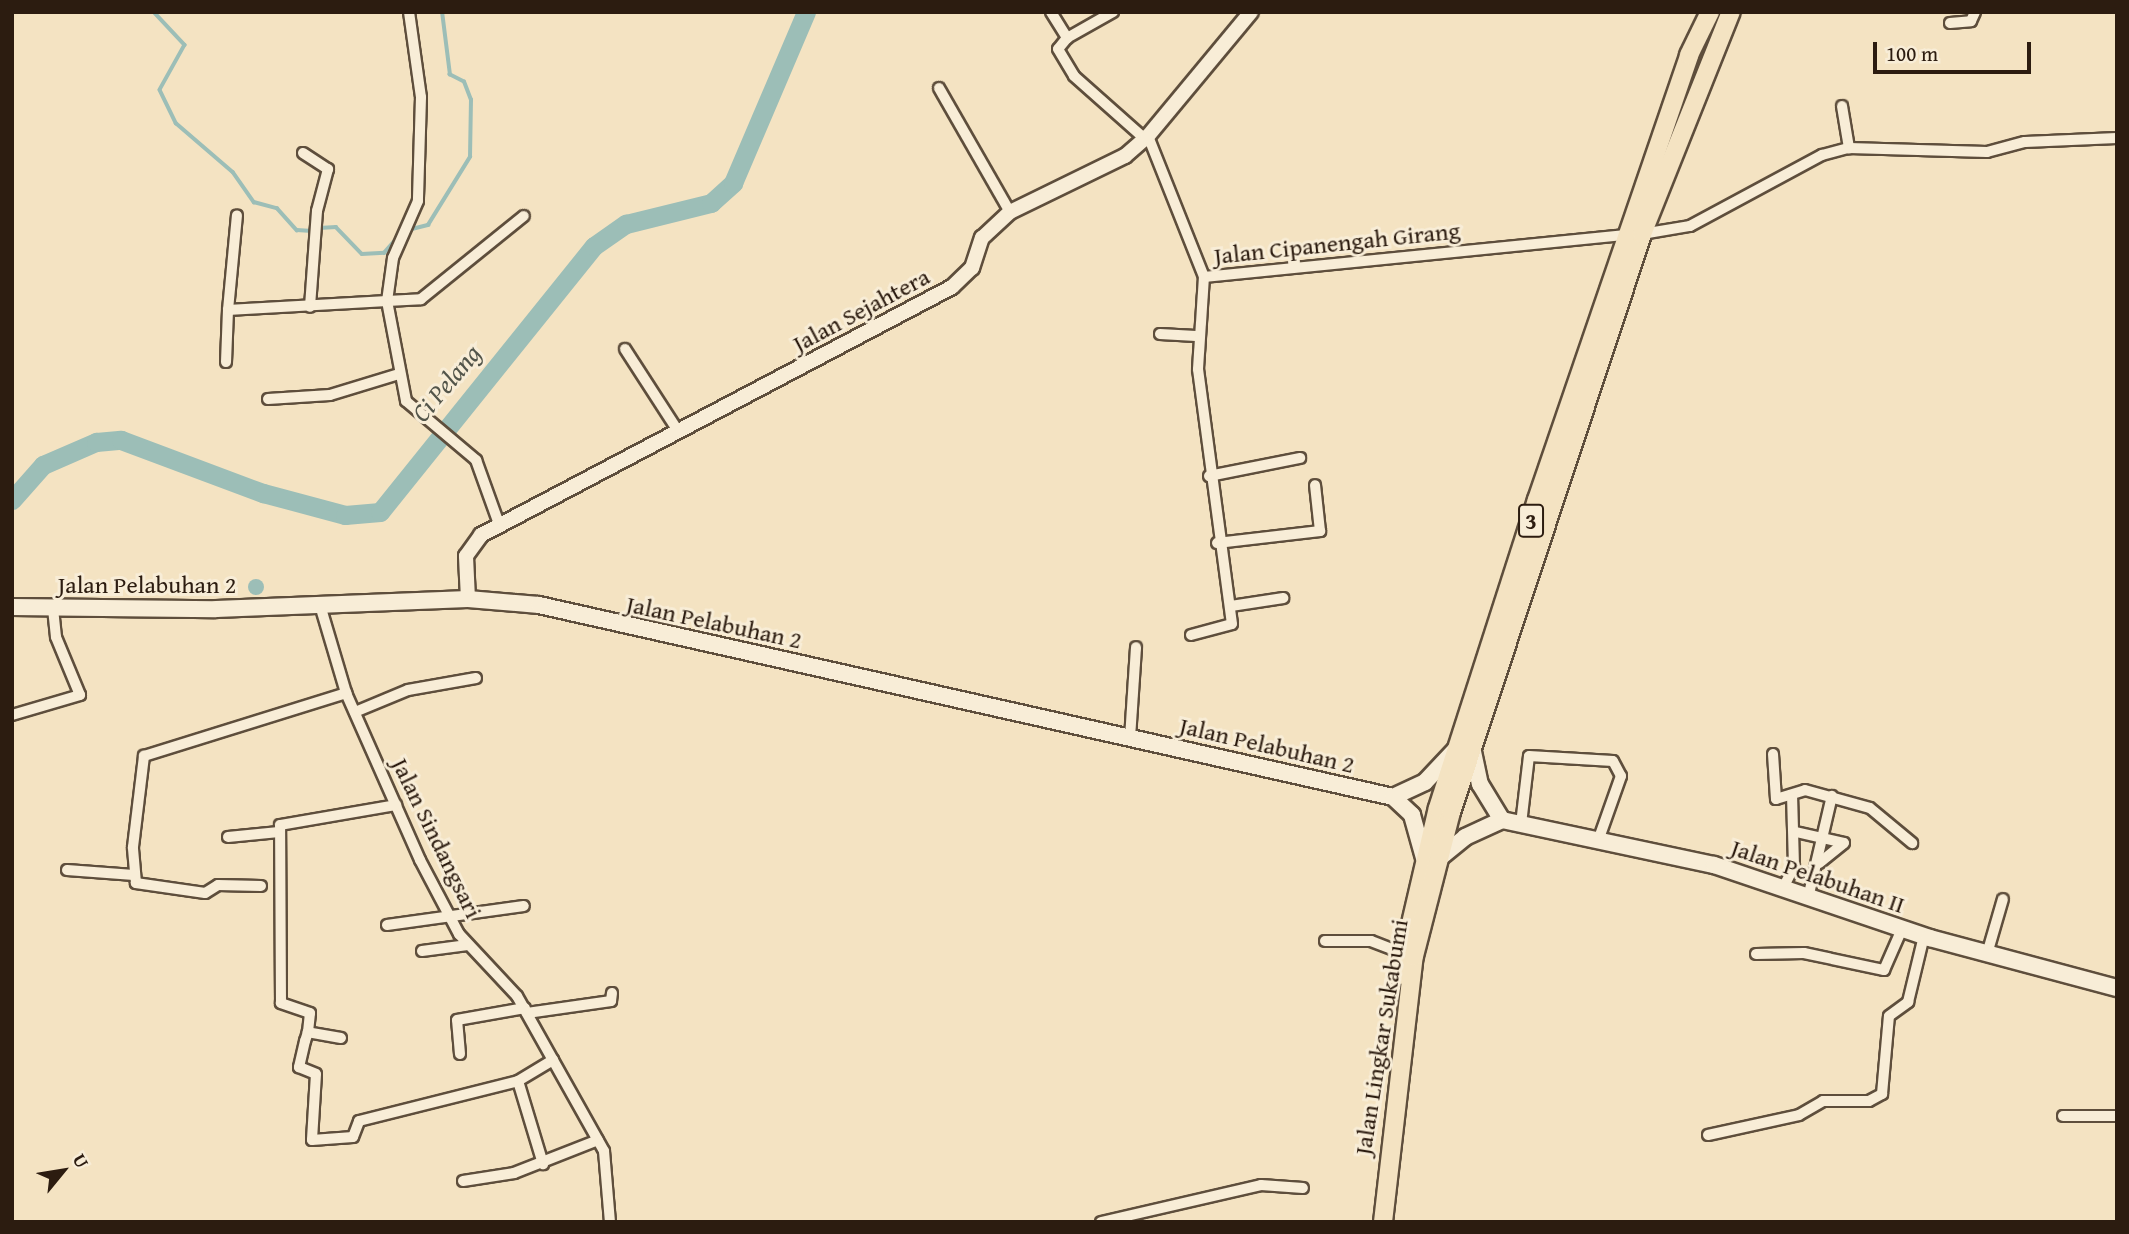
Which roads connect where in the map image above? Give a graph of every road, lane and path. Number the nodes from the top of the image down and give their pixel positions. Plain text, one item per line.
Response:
1 (1051, 12) edge
2 (1113, 12) edge
3 (1251, 12) edge
4 (1710, 12) edge
5 (1731, 12) edge
6 (1975, 12) edge
7 (408, 13) edge
8 (1950, 23) dead end
9 (1067, 38) junction
10 (939, 88) dead end
11 (1842, 106) dead end
12 (1147, 137) junction
13 (2117, 138) edge
14 (1849, 148) junction
15 (303, 153) dead end
16 (1010, 212) junction
17 (237, 215) dead end
18 (524, 216) dead end
19 (1634, 234) junction
20 (1204, 277) junction
21 (387, 302) junction
22 (310, 307) junction
23 (228, 310) junction
24 (1160, 334) dead end
25 (1196, 335) junction
26 (625, 349) dead end
27 (226, 362) dead end
28 (398, 374) junction
29 (268, 398) dead end
30 (677, 431) junction
31 (1300, 458) dead end
32 (1209, 476) junction
33 (1315, 485) dead end
34 (499, 524) junction
35 (1217, 543) junction
36 (468, 598) junction
37 (1283, 598) dead end
38 (320, 605) junction
39 (1231, 606) junction
40 (12, 607) edge
41 (53, 608) junction
42 (1191, 635) dead end
43 (1136, 647) dead end
44 (476, 678) dead end
45 (346, 693) junction
46 (355, 712) junction
47 (12, 715) edge
48 (1130, 738) junction
49 (1466, 746) junction
50 (1773, 754) dead end
51 (1792, 796) junction
52 (1832, 796) junction
53 (1393, 797) junction
54 (396, 805) junction
55 (1502, 820) junction
56 (1521, 824) junction
57 (279, 832) junction
58 (1796, 832) junction
59 (228, 837) dead end
60 (1823, 838) junction
61 (1598, 841) junction
62 (1912, 843) dead end
63 (1427, 862) junction
64 (1819, 863) junction
65 (67, 870) dead end
66 (134, 875) junction
67 (261, 886) dead end
68 (1782, 890) junction
69 (1808, 898) junction
70 (2003, 899) dead end
71 (524, 906) dead end
72 (449, 915) junction
73 (387, 925) dead end
74 (1902, 929) junction
75 (1924, 936) junction
76 (1325, 941) dead end
77 (468, 945) junction
78 (422, 951) dead end
79 (1402, 953) junction
80 (1756, 954) dead end
81 (1987, 954) junction
82 (2117, 988) edge
83 (611, 993) dead end
84 (526, 1010) junction
85 (308, 1032) junction
86 (341, 1038) dead end
87 (460, 1054) dead end
88 (553, 1060) junction
89 (518, 1081) junction
90 (2063, 1116) dead end
91 (2117, 1116) edge
92 (1708, 1135) dead end
93 (598, 1140) junction
94 (543, 1164) junction
95 (463, 1181) dead end
96 (1303, 1188) dead end
97 (610, 1222) edge
98 (1101, 1222) edge
99 (1371, 1222) edge
100 (1383, 1222) edge

1 - 9 street
2 - 9 street
3 - 12 street, Jalan Sejahtera
4 - 19 main road, 3
5 - 19 main road, 3
6 - 8 street
7 - 21 street
9 - 12 street
10 - 16 street
11 - 14 street
12 - 16 street, Jalan Sejahtera
12 - 20 street, Jalan Cipanengah Girang
13 - 14 street, Jalan Cipanengah Girang
14 - 19 street, Jalan Cipanengah Girang
15 - 22 street
16 - 30 street, Jalan Sejahtera
17 - 23 street
18 - 21 street
19 - 20 street, Jalan Cipanengah Girang
19 - 49 main road, 3
20 - 25 street
21 - 22 street
21 - 28 street
22 - 23 street
23 - 27 street
24 - 25 street
25 - 32 street
26 - 30 street
28 - 29 street
28 - 34 street
30 - 34 street, Jalan Sejahtera
31 - 32 street
32 - 35 street
33 - 35 street
34 - 36 street, Jalan Sejahtera
35 - 39 street
36 - 38 main road, Jalan Pelabuhan 2
36 - 48 main road, Jalan Pelabuhan 2
37 - 39 street
38 - 41 main road, Jalan Pelabuhan 2
38 - 45 street, Jalan Sindangsari
39 - 42 street
40 - 41 main road, Jalan Pelabuhan 2
41 - 47 street
43 - 48 street
44 - 46 street
45 - 46 street, Jalan Sindangsari
45 - 66 street
46 - 54 street, Jalan Sindangsari
48 - 53 main road, Jalan Pelabuhan 2
49 - 53 main road
49 - 55 main road
49 - 63 main road, 3
50 - 51 street
51 - 52 street
51 - 58 street
52 - 60 street
52 - 62 street
53 - 63 main road
54 - 57 street
54 - 72 street, Jalan Sindangsari
55 - 56 main road, Jalan Pelabuhan II
55 - 63 main road
56 - 61 main road, Jalan Pelabuhan II
56 - 61 street
57 - 59 street
57 - 85 street
58 - 60 street
58 - 68 street
60 - 64 street
60 - 64 street
61 - 68 main road, Jalan Pelabuhan II
63 - 79 main road, Jalan Lingkar Sukabumi / 3
63 - 100 main road, Jalan Lingkar Sukabumi / 3
64 - 69 street
65 - 66 street
66 - 67 street
68 - 69 main road, Jalan Pelabuhan II
69 - 74 main road, Jalan Pelabuhan II
70 - 81 street
71 - 72 street
72 - 73 street
72 - 77 street, Jalan Sindangsari
74 - 75 main road, Jalan Pelabuhan II
74 - 80 street
75 - 81 main road, Jalan Pelabuhan II
75 - 92 street
76 - 79 street
77 - 78 street
77 - 84 street, Jalan Sindangsari
79 - 99 main road, Jalan Lingkar Sukabumi / 3
81 - 82 main road, Jalan Pelabuhan II
83 - 84 street
84 - 87 street
84 - 88 street, Jalan Sindangsari
85 - 86 street
85 - 89 street
88 - 89 street
88 - 93 street, Jalan Sindangsari
89 - 94 street
90 - 91 street
93 - 94 street
93 - 97 street, Jalan Sindangsari
94 - 95 street
96 - 98 street

